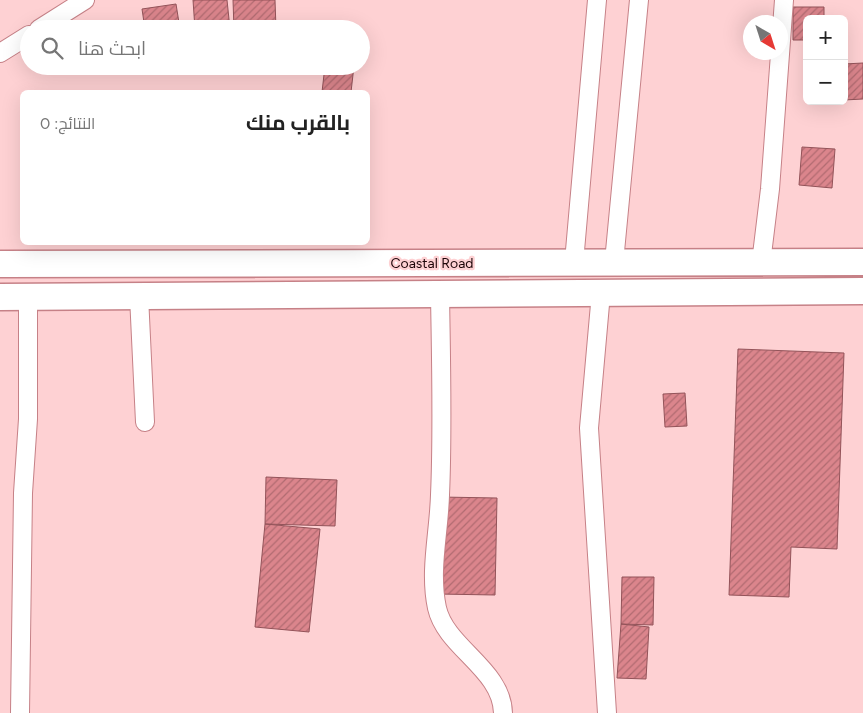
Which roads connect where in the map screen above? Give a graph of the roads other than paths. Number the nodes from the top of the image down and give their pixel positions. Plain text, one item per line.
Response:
1 (84, 0) edge
2 (597, 0) edge
3 (639, 0) edge
4 (784, 0) edge
5 (52, 20) edge
6 (20, 41) edge
7 (0, 53) edge
8 (574, 262) junction
9 (614, 262) junction
10 (863, 262) edge
11 (761, 263) junction
12 (0, 264) edge
13 (863, 291) edge
14 (601, 293) junction
15 (440, 294) junction
16 (139, 296) junction
17 (0, 297) edge
18 (28, 297) junction
19 (144, 422) dead end
20 (20, 713) edge
21 (503, 713) edge
22 (607, 713) edge

1 - 5 street
2 - 8 street
3 - 9 street
4 - 11 street
6 - 7 street
8 - 9 highway, Coastal Road
8 - 12 highway, Coastal Road
9 - 11 highway, Coastal Road
10 - 11 highway, Coastal Road
13 - 14 highway
14 - 15 highway
14 - 22 street
15 - 16 highway
15 - 21 street
16 - 18 highway
16 - 19 street
17 - 18 highway
18 - 20 street

